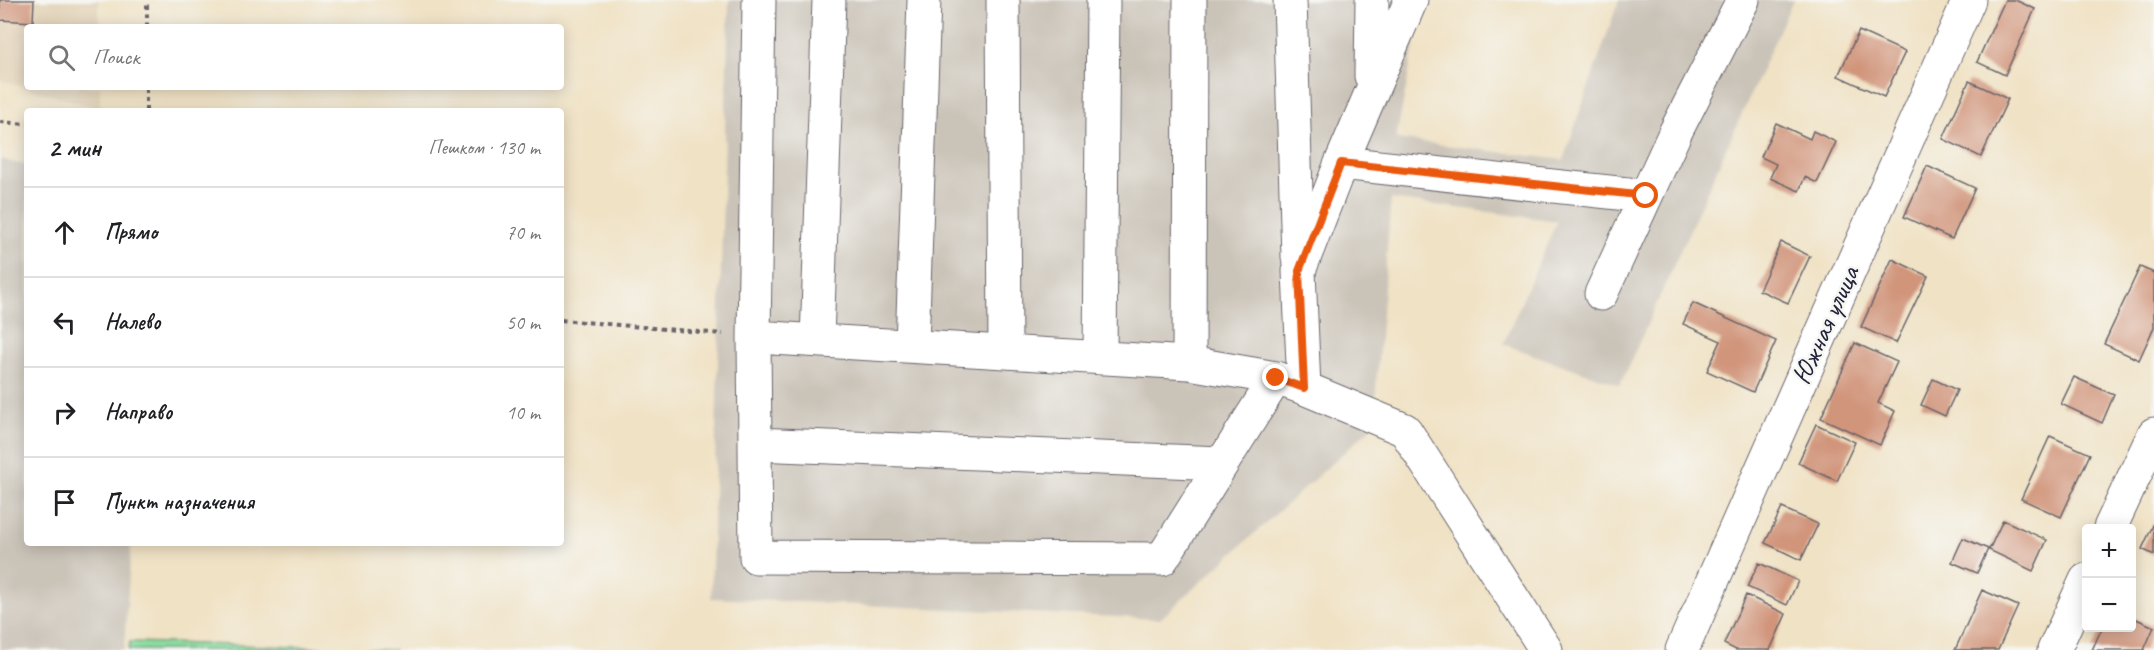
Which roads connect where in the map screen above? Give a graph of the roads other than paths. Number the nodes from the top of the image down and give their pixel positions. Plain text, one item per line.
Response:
1 (759, 0) edge
2 (829, 0) edge
3 (924, 0) edge
4 (1003, 0) edge
5 (1103, 0) edge
6 (1190, 0) edge
7 (1290, 0) edge
8 (1372, 0) edge
9 (1411, 0) edge
10 (1743, 0) edge
11 (1969, 0) edge
12 (1371, 92) junction
13 (1341, 163) junction
14 (1646, 196) junction
15 (1299, 271) junction
16 (1600, 294) dead end
17 (754, 337) junction
18 (816, 340) junction
19 (912, 346) junction
20 (1005, 352) junction
21 (1100, 358) junction
22 (1189, 363) junction
23 (1290, 383) junction
24 (2154, 434) edge
25 (754, 444) junction
26 (1221, 463) junction
27 (2112, 524) edge
28 (2082, 589) edge
29 (1546, 650) edge
30 (1682, 650) edge
31 (2054, 650) edge

1 - 17 street
2 - 18 street
3 - 19 street
4 - 20 street
5 - 21 street
6 - 22 street
7 - 15 street
8 - 12 street
9 - 12 street
10 - 14 street
11 - 30 street, Южная улица
12 - 13 street
13 - 14 street
13 - 15 street
14 - 16 street
15 - 23 street
17 - 18 street
17 - 25 street
18 - 19 street
19 - 20 street
20 - 21 street
21 - 22 street
22 - 23 street
23 - 26 street
23 - 29 street
24 - 27 street
25 - 26 street
25 - 26 street
28 - 31 street

